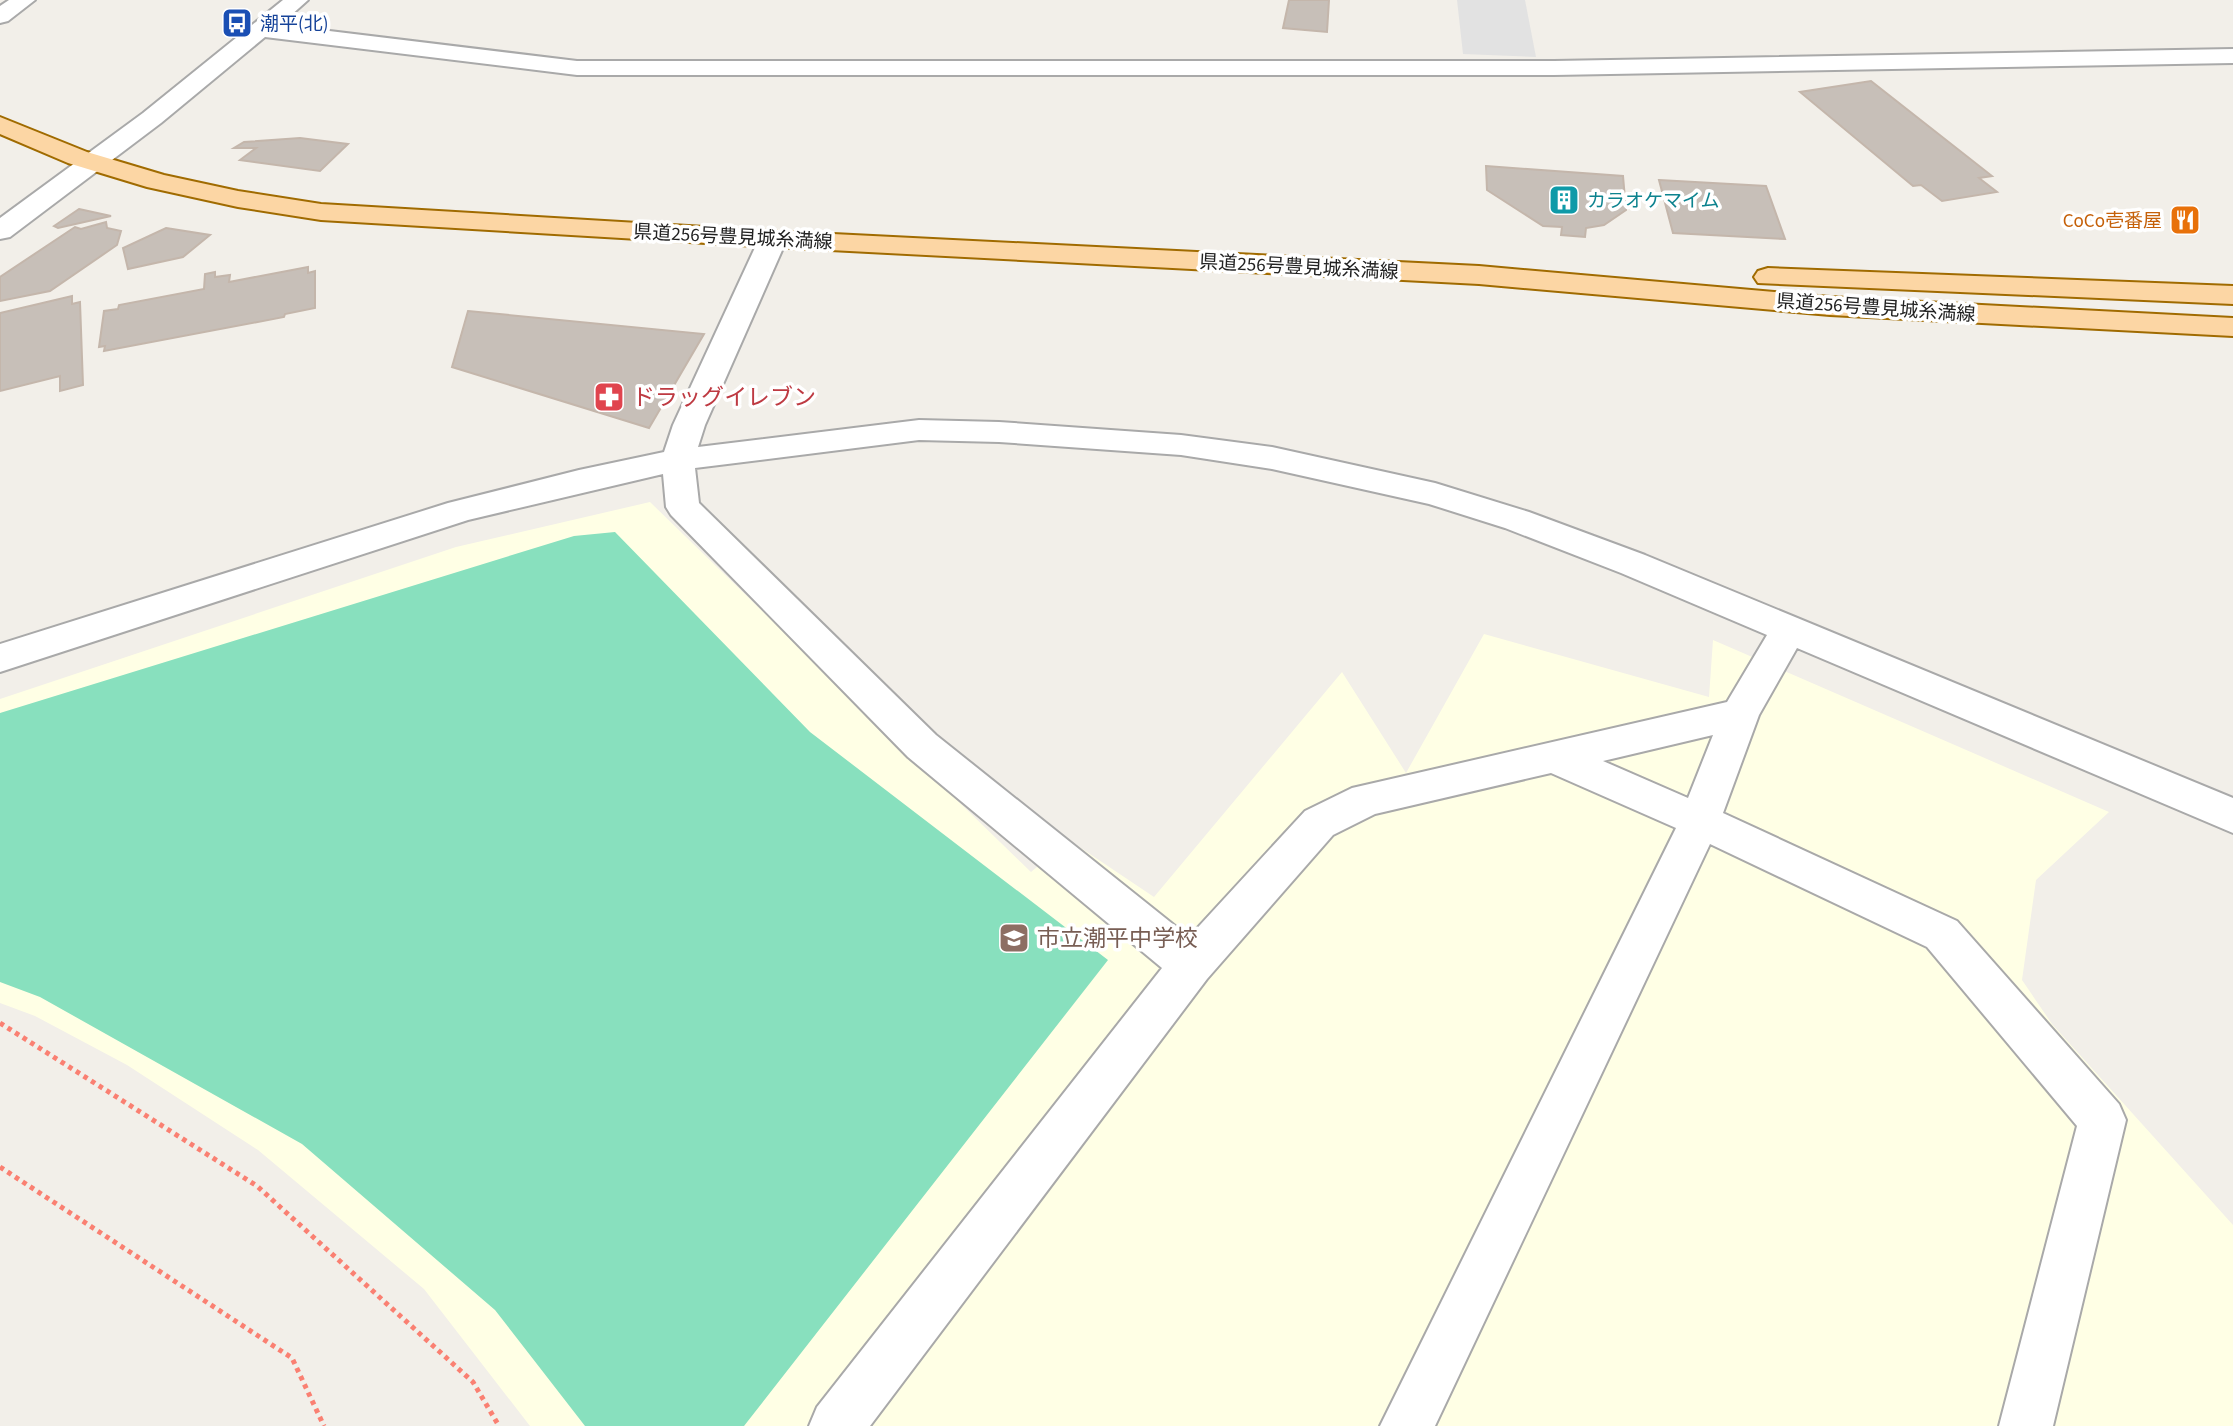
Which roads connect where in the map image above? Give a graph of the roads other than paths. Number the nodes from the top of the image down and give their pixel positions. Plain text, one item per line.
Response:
1 (24, 0) edge
2 (297, 0) edge
3 (0, 16) edge
4 (261, 30) junction
5 (2233, 56) edge
6 (0, 125) edge
7 (90, 163) junction
8 (0, 231) edge
9 (773, 239) junction
10 (1479, 275) junction
11 (2233, 295) edge
12 (2233, 327) edge
13 (678, 460) junction
14 (1788, 630) junction
15 (0, 658) edge
16 (1740, 714) junction
17 (1554, 757) junction
18 (2233, 816) edge
19 (1700, 821) junction
20 (1191, 965) junction
21 (836, 1426) edge
22 (1407, 1426) edge
23 (2026, 1426) edge

1 - 3 street
2 - 4 street
4 - 5 street
4 - 7 street
6 - 7 main road, 県道256号豊見城糸満線
7 - 8 street
7 - 9 main road, 県道256号豊見城糸満線
9 - 10 main road, 県道256号豊見城糸満線
9 - 13 street
10 - 11 main road, 県道256号豊見城糸満線
10 - 12 main road, 県道256号豊見城糸満線
13 - 14 street
13 - 15 street
13 - 20 street
14 - 16 street
14 - 18 street
16 - 17 street
16 - 19 street
17 - 19 street
17 - 20 street
19 - 22 street
19 - 23 street
20 - 21 street

